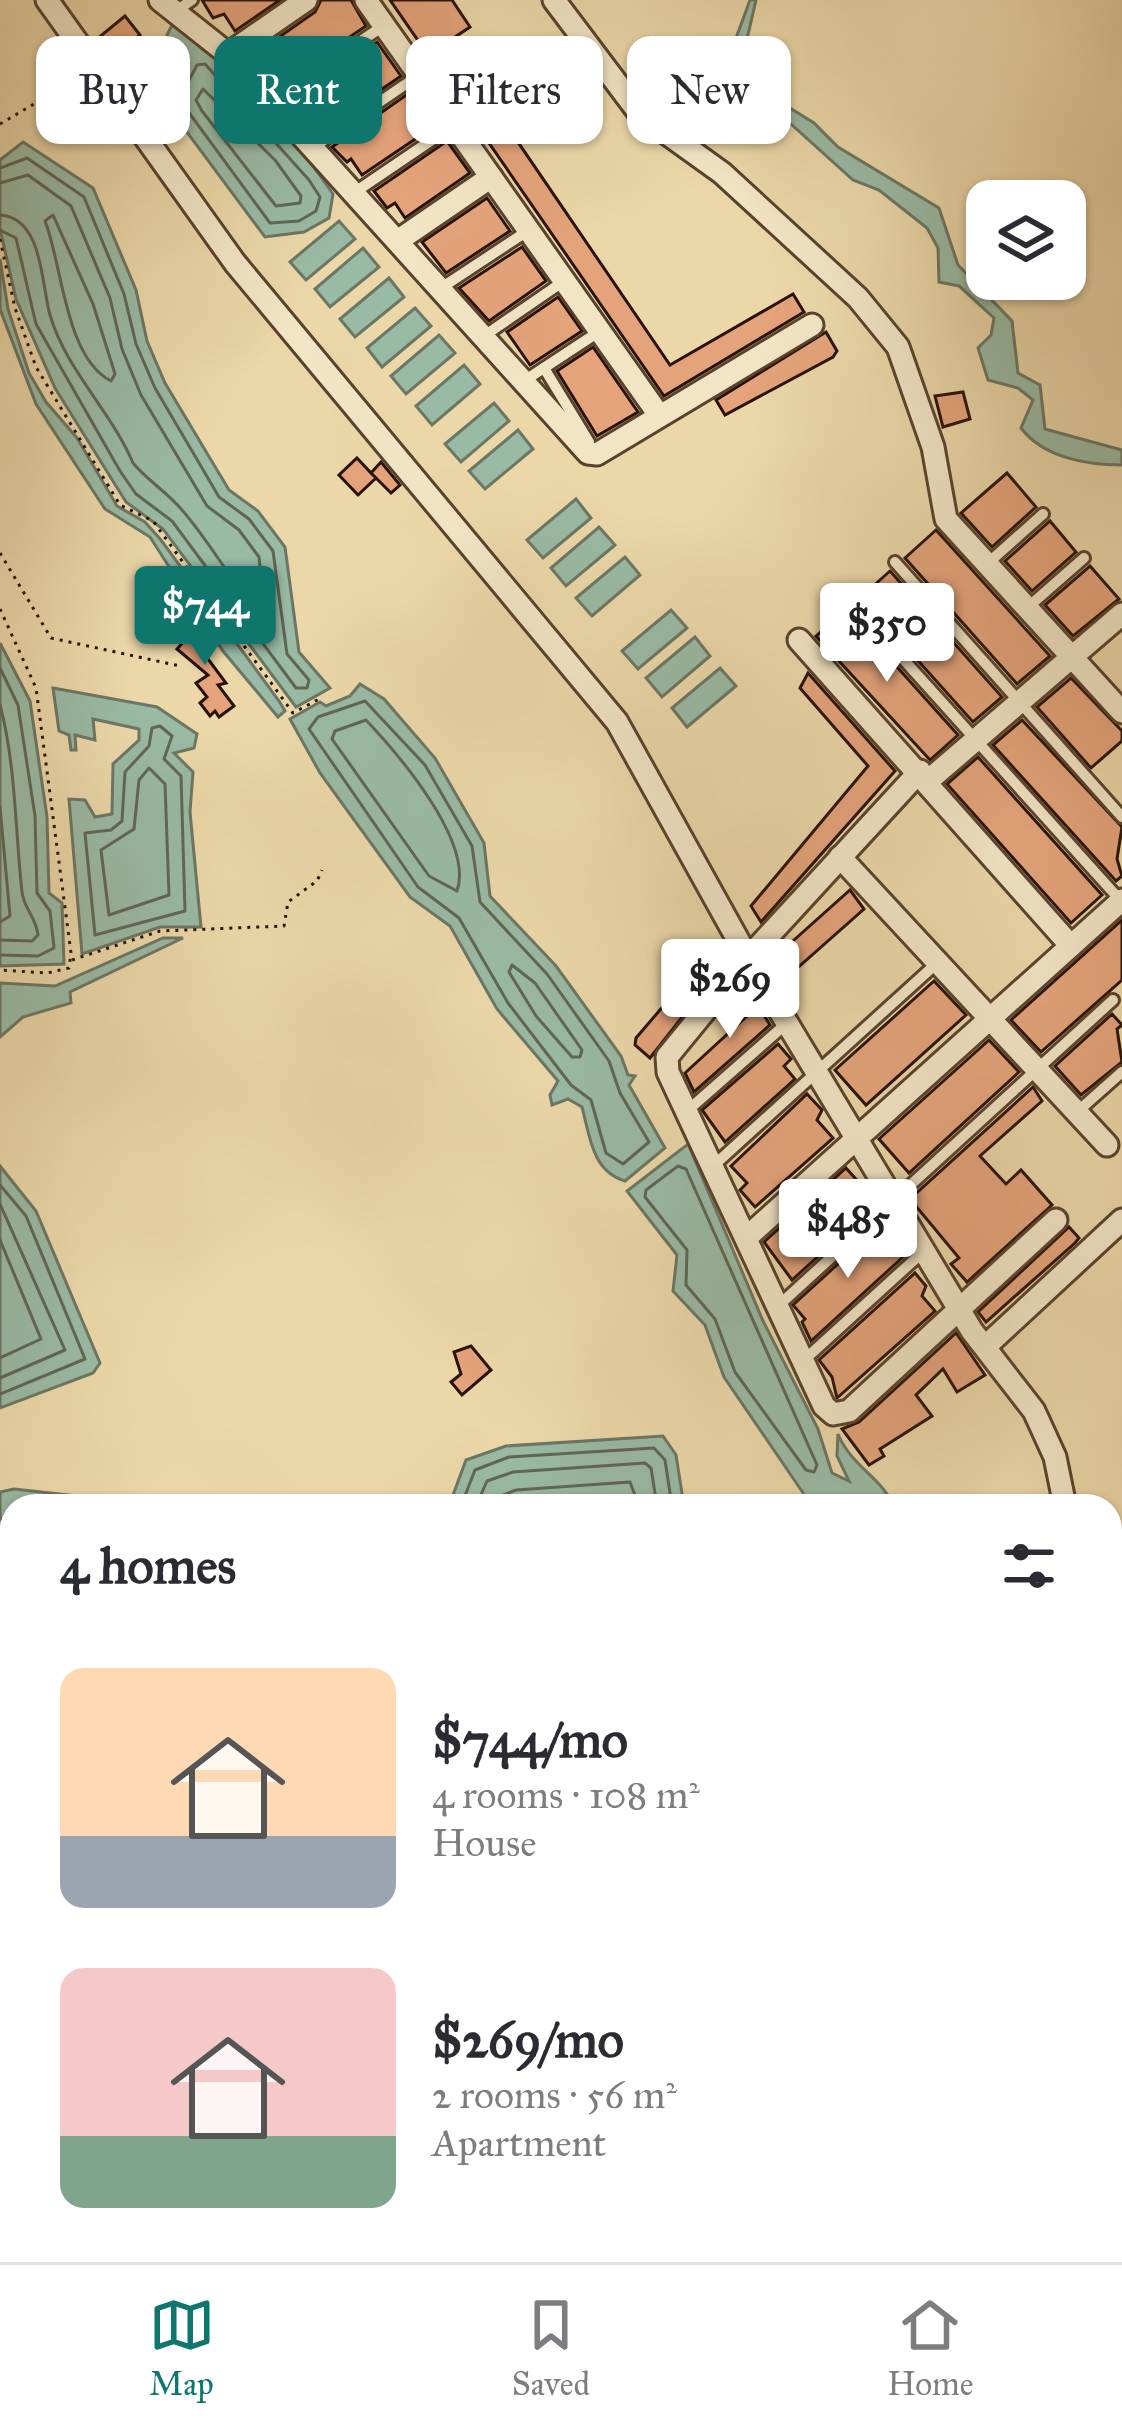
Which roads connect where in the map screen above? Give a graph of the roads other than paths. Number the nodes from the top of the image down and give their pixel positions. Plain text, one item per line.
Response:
1 (47, 0) edge
2 (306, 0) edge
3 (366, 0) edge
4 (554, 0) edge
5 (176, 4) edge
6 (384, 26) junction
7 (254, 36) edge
8 (369, 36) edge
9 (214, 41) edge
10 (406, 57) edge
11 (406, 84) edge
12 (311, 144) edge
13 (426, 144) edge
14 (468, 144) edge
15 (314, 147) junction
16 (491, 177) junction
17 (355, 192) junction
18 (529, 230) junction
19 (399, 240) junction
20 (564, 281) junction
21 (441, 288) junction
22 (812, 325) dead end
23 (600, 331) junction
24 (484, 335) junction
25 (544, 368) junction
26 (524, 381) junction
27 (659, 415) junction
28 (597, 454) junction
29 (1042, 514) dead end
30 (1084, 558) dead end
31 (895, 562) dead end
32 (986, 563) junction
33 (849, 599) dead end
34 (1027, 608) junction
35 (1122, 614) edge
36 (799, 640) dead end
37 (1072, 657) junction
38 (1020, 702) junction
39 (1122, 712) edge
40 (976, 740) junction
41 (924, 776) junction
42 (1122, 817) edge
43 (840, 857) junction
44 (1122, 901) edge
45 (1071, 946) junction
46 (748, 958) junction
47 (938, 962) junction
48 (1113, 1000) dead end
49 (990, 1018) junction
50 (788, 1023) junction
51 (1036, 1068) junction
52 (816, 1072) junction
53 (1122, 1072) edge
54 (686, 1112) junction
55 (1077, 1112) junction
56 (856, 1138) junction
57 (1107, 1144) dead end
58 (712, 1167) junction
59 (893, 1199) junction
60 (1056, 1220) dead end
61 (1122, 1220) edge
62 (746, 1238) junction
63 (924, 1251) junction
64 (778, 1306) junction
65 (959, 1309) junction
66 (987, 1345) junction
67 (803, 1361) junction
68 (1063, 1494) edge

1 - 46 street
2 - 7 street
3 - 6 street
4 - 32 street
5 - 9 street
6 - 8 lane
6 - 10 street
11 - 15 lane
12 - 15 street
13 - 17 lane
14 - 16 street
15 - 17 street
16 - 18 street
16 - 19 street
17 - 19 street
18 - 20 street
18 - 21 lane
19 - 21 street
20 - 23 street
20 - 24 lane
21 - 24 street
22 - 27 street
23 - 25 lane
23 - 27 street
24 - 26 street
25 - 26 lane
25 - 28 lane
26 - 28 street
27 - 28 street
29 - 32 lane
30 - 34 lane
31 - 38 lane
32 - 34 street
33 - 40 lane
34 - 37 street
35 - 37 street
36 - 41 street
37 - 38 street
37 - 39 street
38 - 40 street
38 - 42 lane
40 - 41 street
40 - 44 lane
41 - 43 street
41 - 45 street
43 - 46 street
43 - 47 street
44 - 45 street
45 - 49 street
46 - 50 street
46 - 54 street
47 - 49 street
47 - 52 lane
48 - 51 lane
49 - 51 street
49 - 56 street
50 - 52 street
50 - 54 lane
51 - 55 street
51 - 59 lane
52 - 56 street
52 - 58 lane
53 - 55 lane
54 - 58 street
55 - 57 street
56 - 59 street
56 - 62 street
58 - 62 street
59 - 63 street
59 - 64 lane
60 - 65 street
61 - 66 street
62 - 64 street
63 - 65 street
63 - 67 lane
64 - 67 street
65 - 66 street
65 - 67 street
66 - 68 street

